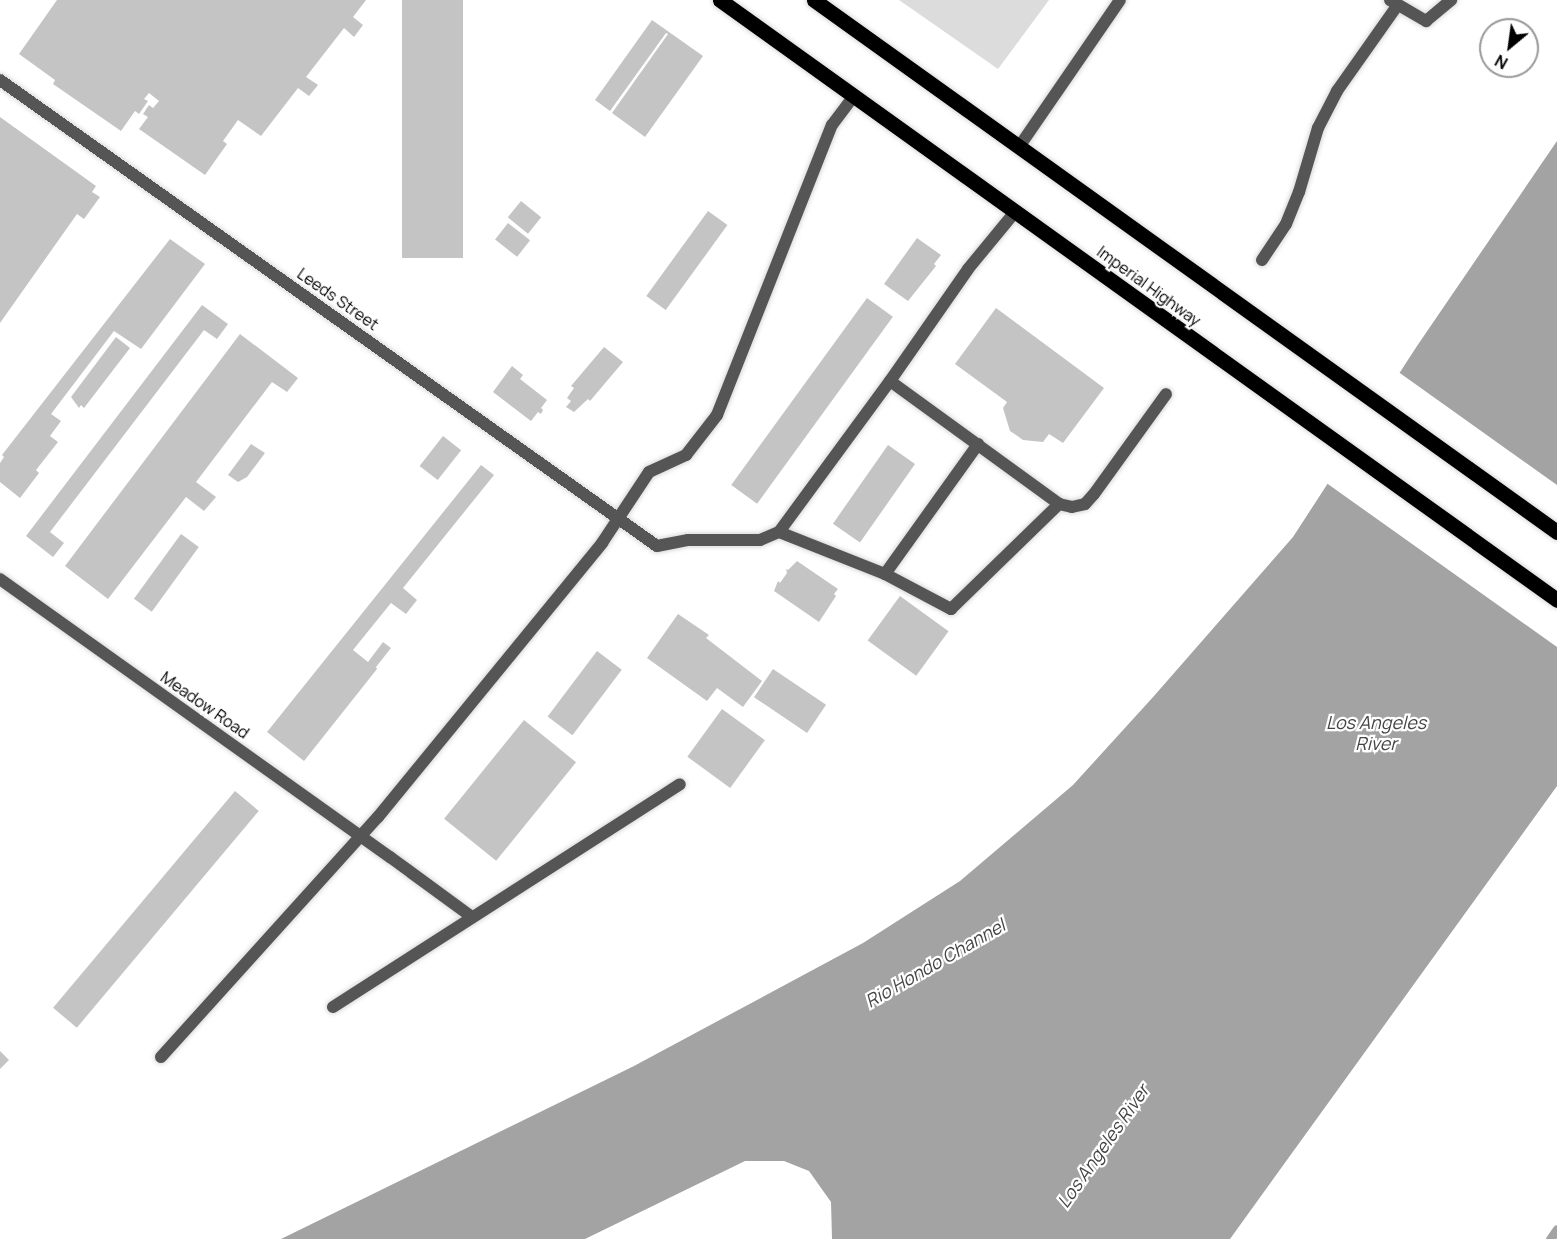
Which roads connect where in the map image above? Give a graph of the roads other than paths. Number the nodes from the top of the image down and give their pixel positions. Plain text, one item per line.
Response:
1 (720, 0) edge
2 (814, 0) edge
3 (1120, 0) edge
4 (1451, 0) edge
5 (1394, 3) edge
6 (0, 80) edge
7 (854, 96) junction
8 (1019, 147) junction
9 (1015, 212) junction
10 (1262, 260) dead end
11 (890, 381) junction
12 (1166, 394) dead end
13 (978, 444) junction
14 (1059, 504) junction
15 (618, 517) junction
16 (779, 532) junction
17 (1557, 532) edge
18 (885, 574) junction
19 (0, 579) edge
20 (1557, 600) edge
21 (680, 784) dead end
22 (362, 836) junction
23 (472, 917) junction
24 (333, 1006) dead end
25 (161, 1057) dead end

1 - 7 main road, Imperial Highway
2 - 8 main road
3 - 8 street
4 - 5 street
5 - 10 street
6 - 15 street, Leeds Street
7 - 9 main road, Imperial Highway
7 - 15 street
8 - 17 main road
9 - 11 street
9 - 20 main road, Imperial Highway
11 - 13 street
11 - 16 street
12 - 14 street
13 - 14 street
13 - 18 street
14 - 18 street
15 - 16 street, Leeds Street
15 - 22 street
16 - 18 street
19 - 22 street, Meadow Road
21 - 23 street
22 - 23 street, Meadow Road
22 - 25 street
23 - 24 street

